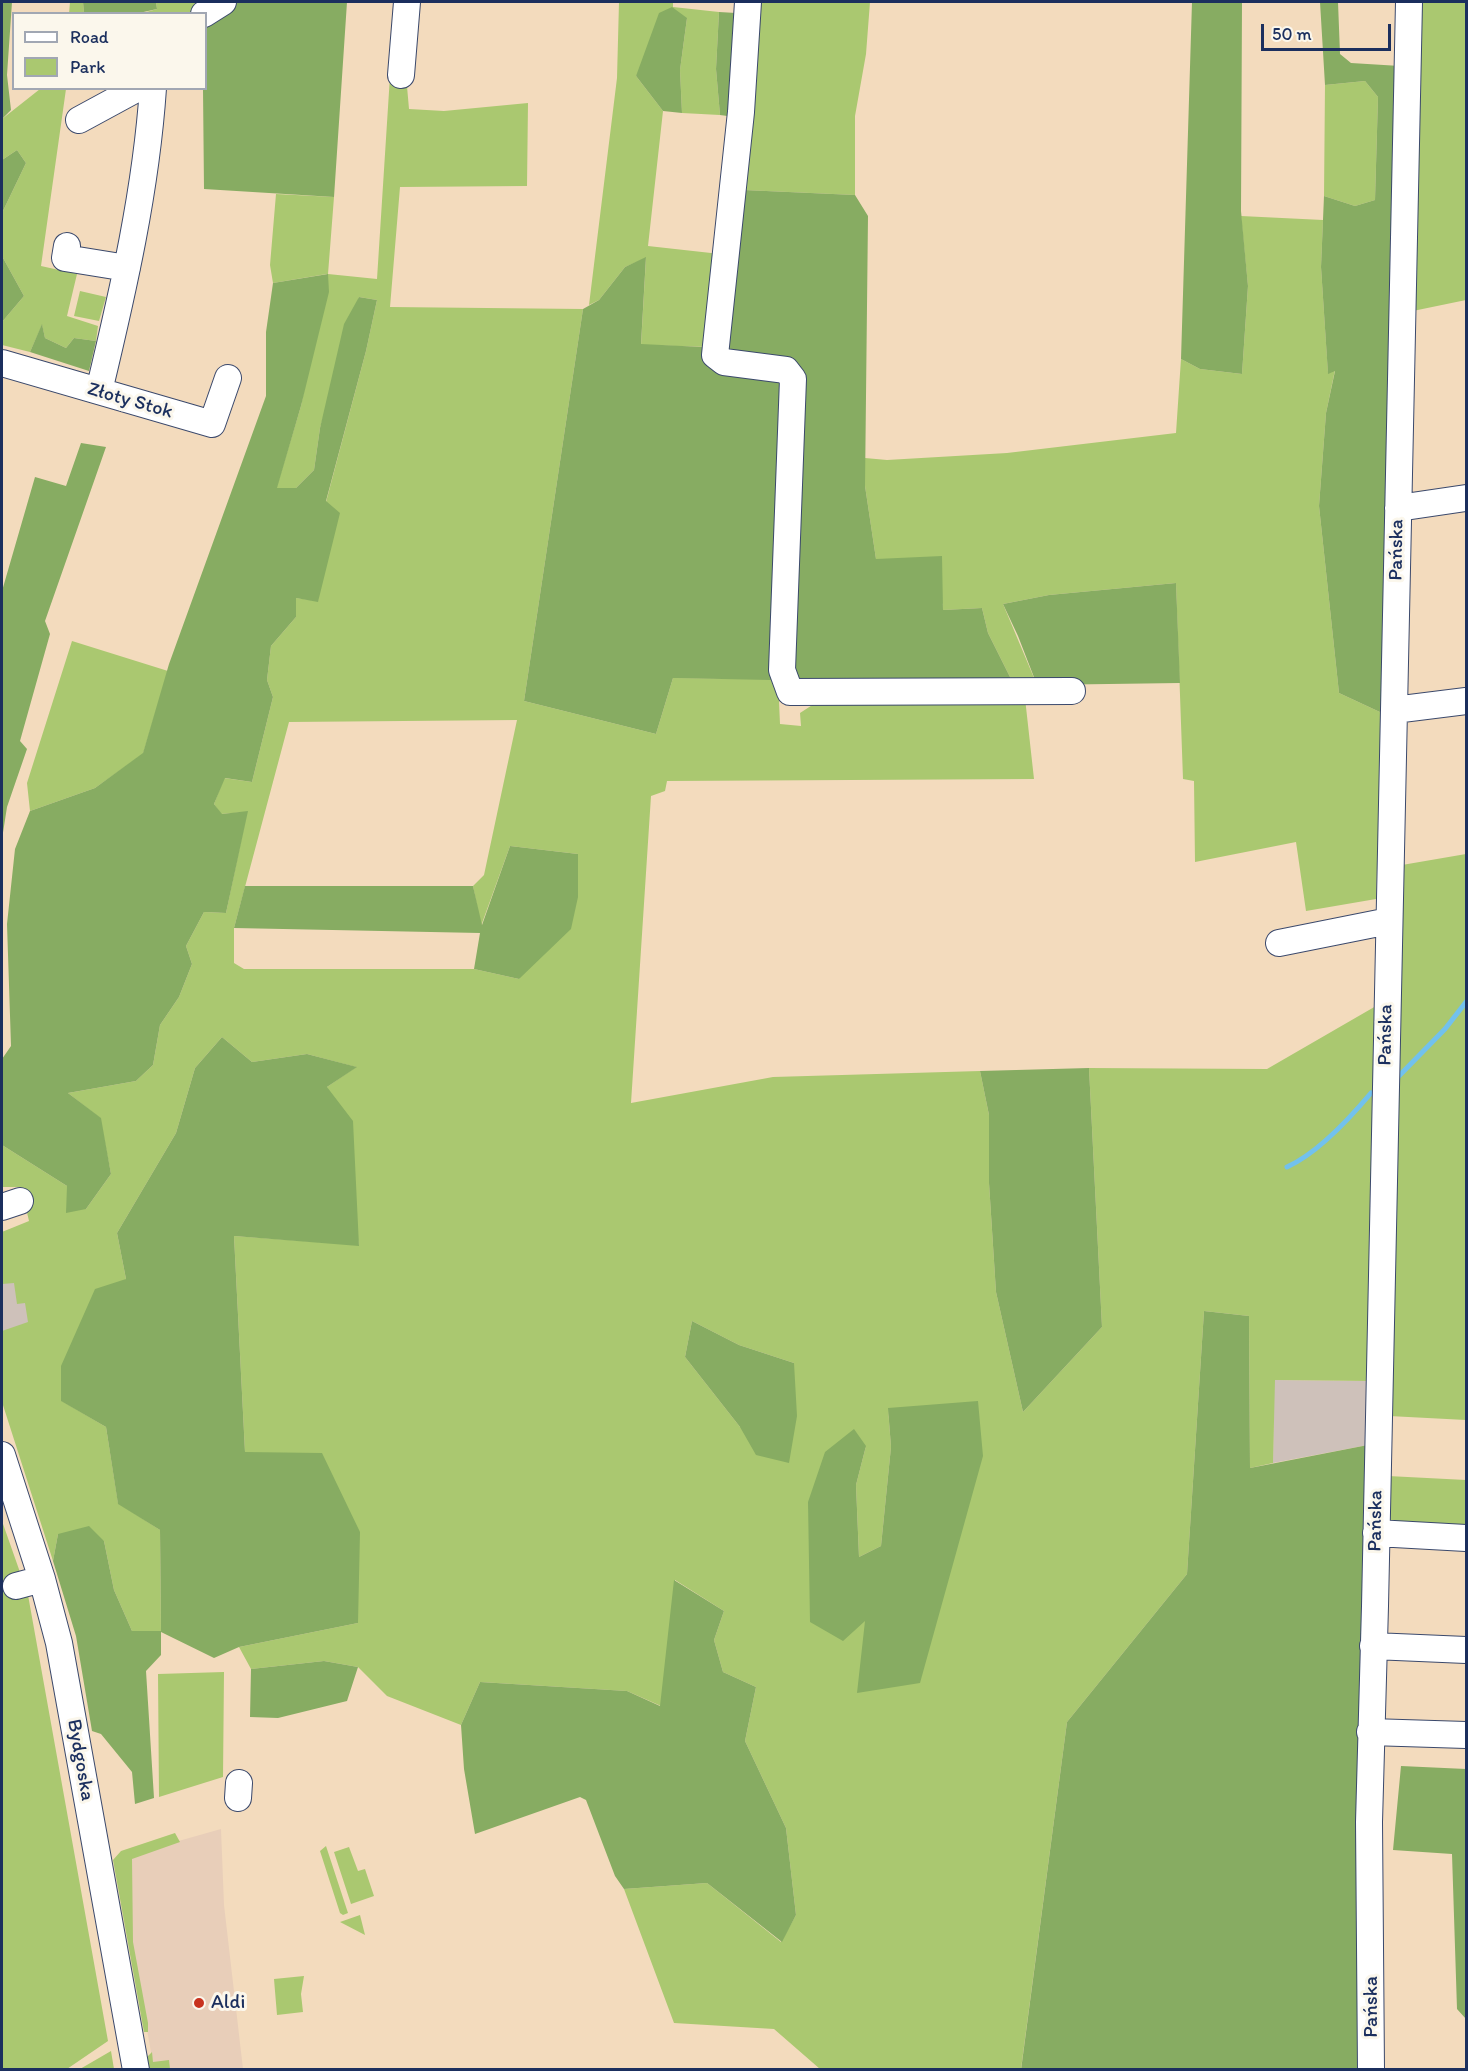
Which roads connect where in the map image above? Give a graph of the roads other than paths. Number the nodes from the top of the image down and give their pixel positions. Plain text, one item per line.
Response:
1 (223, 2) edge
2 (407, 2) edge
3 (748, 2) edge
4 (1409, 2) edge
5 (207, 12) edge
6 (401, 75) dead end
7 (134, 90) edge
8 (153, 90) edge
9 (78, 120) dead end
10 (67, 246) dead end
11 (127, 268) junction
12 (2, 363) edge
13 (228, 378) dead end
14 (99, 391) junction
15 (1467, 498) edge
16 (1398, 508) junction
17 (1072, 692) dead end
18 (1467, 701) edge
19 (1394, 710) junction
20 (1389, 921) junction
21 (1279, 943) dead end
22 (2, 1455) edge
23 (1376, 1533) junction
24 (1467, 1538) edge
25 (42, 1579) junction
26 (16, 1586) dead end
27 (1373, 1646) junction
28 (1467, 1650) edge
29 (1370, 1732) junction
30 (1467, 1735) edge
31 (136, 2070) edge
32 (1371, 2070) edge

1 - 5 street
2 - 6 street
3 - 17 street
4 - 16 street, Pańska
7 - 9 street
8 - 11 street
10 - 11 street
11 - 14 street
12 - 14 street, Złoty Stok
13 - 14 street, Złoty Stok
15 - 16 street
16 - 19 street, Pańska
18 - 19 street
19 - 20 street, Pańska
20 - 21 street
20 - 23 street, Pańska
22 - 25 street, Bydgoska
23 - 24 street
23 - 27 street, Pańska
25 - 26 street
25 - 31 street, Bydgoska
27 - 28 street
27 - 29 street, Pańska
29 - 30 street
29 - 32 street, Pańska

